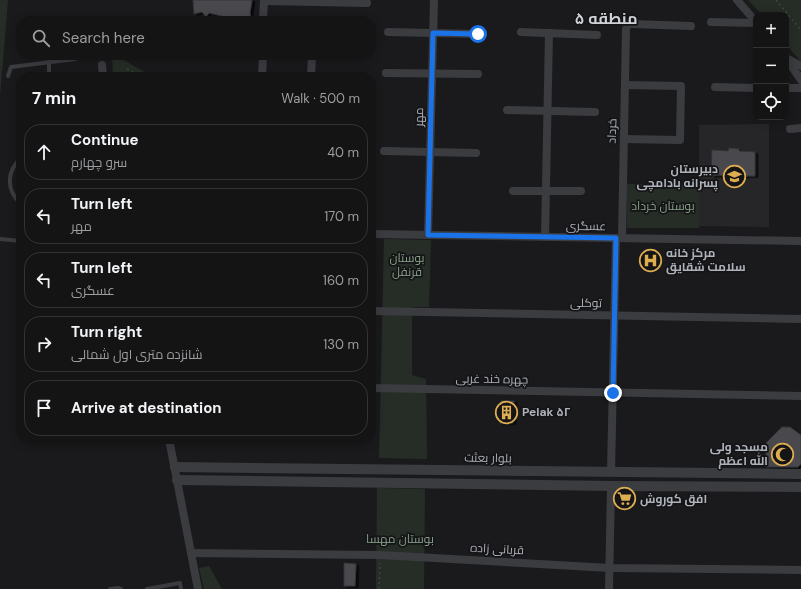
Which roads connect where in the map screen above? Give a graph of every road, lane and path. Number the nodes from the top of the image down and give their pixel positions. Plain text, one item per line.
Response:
1 (434, 0) edge
2 (737, 0) edge
3 (776, 0) edge
4 (264, 1) edge
5 (368, 3) dead end
6 (263, 16) edge
7 (753, 19) edge
8 (711, 22) dead end
9 (753, 22) edge
10 (691, 26) dead end
11 (801, 30) edge
12 (388, 32) dead end
13 (521, 32) dead end
14 (433, 33) junction
15 (549, 33) junction
16 (478, 34) dead end
17 (597, 34) dead end
18 (75, 60) dead end
19 (263, 60) edge
20 (312, 60) edge
21 (789, 60) edge
22 (49, 62) junction
23 (789, 62) edge
24 (102, 65) dead end
25 (801, 66) edge
26 (127, 69) dead end
27 (49, 72) edge
28 (103, 72) edge
29 (133, 72) edge
30 (262, 72) edge
31 (311, 72) edge
32 (386, 72) dead end
33 (432, 73) junction
34 (478, 74) dead end
35 (8, 76) dead end
36 (801, 80) edge
37 (626, 85) junction
38 (715, 87) dead end
39 (753, 88) edge
40 (789, 88) edge
41 (801, 88) edge
42 (508, 110) dead end
43 (548, 111) junction
44 (595, 112) dead end
45 (801, 128) edge
46 (790, 129) dead end
47 (624, 138) junction
48 (384, 151) dead end
49 (430, 152) junction
50 (476, 153) dead end
51 (16, 163) edge
52 (513, 191) dead end
53 (546, 191) junction
54 (581, 191) dead end
55 (16, 199) edge
56 (376, 234) edge
57 (428, 235) junction
58 (545, 237) junction
59 (619, 238) junction
60 (0, 240) edge
61 (16, 241) edge
62 (801, 241) edge
63 (376, 311) edge
64 (614, 315) junction
65 (801, 319) edge
66 (376, 388) edge
67 (613, 393) junction
68 (801, 396) edge
69 (170, 444) edge
70 (175, 467) junction
71 (611, 472) junction
72 (801, 474) edge
73 (177, 480) junction
74 (611, 486) junction
75 (801, 487) edge
76 (191, 553) junction
77 (380, 555) junction
78 (610, 568) junction
79 (801, 570) edge
80 (110, 589) edge
81 (121, 589) edge
82 (147, 589) edge
83 (181, 589) edge
84 (198, 589) edge
85 (379, 589) edge
86 (609, 589) edge

1 - 14 street, مهر
2 - 7 street
3 - 11 path
4 - 5 street
4 - 6 street
8 - 9 street
10 - 37 street, خرداد
12 - 14 street
13 - 15 street
14 - 16 street
14 - 33 street, مهر
15 - 17 street
15 - 43 street
18 - 22 lane
19 - 30 street
20 - 31 street
21 - 25 street
22 - 27 lane
22 - 35 lane
23 - 36 street
24 - 28 street
26 - 29 path
32 - 33 street
33 - 34 street
33 - 49 street, مهر
37 - 47 street, خرداد
37 - 47 street
38 - 39 street
40 - 41 street
42 - 43 street
43 - 44 street
43 - 53 street
45 - 46 street
47 - 59 street, خرداد
48 - 49 street
49 - 50 street
49 - 57 street, مهر
51 - 55 lane
52 - 53 street
53 - 54 street
53 - 58 street
56 - 57 street, عسگری
57 - 58 street, عسگری
58 - 59 street, عسگری
59 - 62 street, عسگری
59 - 64 street, خرداد
60 - 61 lane
63 - 64 street, توکلی
64 - 65 street, توکلی
64 - 67 street, خرداد
66 - 67 street, چهره خند غربی
67 - 68 street, چهره خند غربی
67 - 71 street, خرداد
69 - 70 street
70 - 71 street, بلوار بعثت
70 - 73 street
71 - 72 street, بلوار بعثت
71 - 74 street
73 - 74 street
73 - 76 street
74 - 75 street
74 - 78 street
76 - 77 street, قربانی زاده
76 - 84 street
77 - 78 street, قربانی زاده
77 - 85 path
78 - 79 street, قربانی زاده
78 - 86 street
80 - 81 lane
82 - 83 lane

